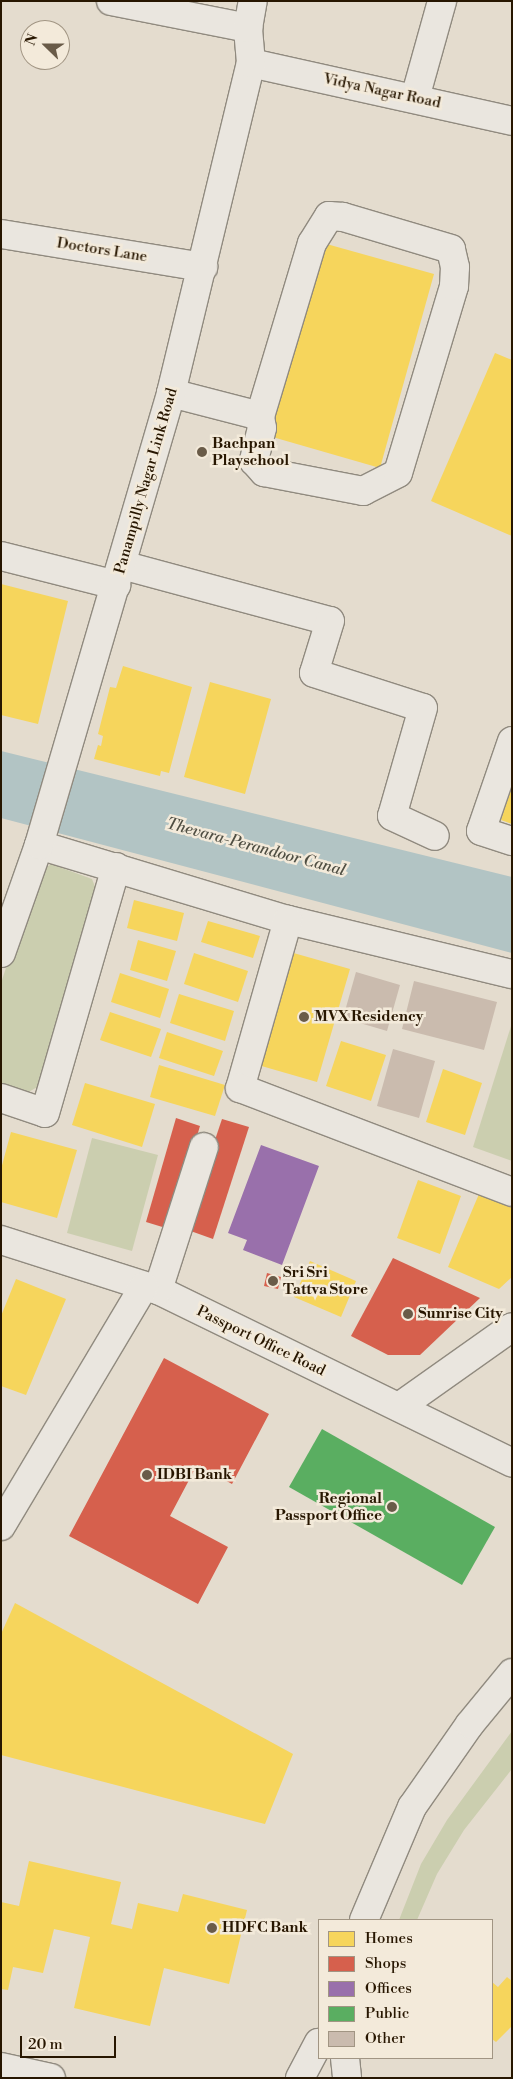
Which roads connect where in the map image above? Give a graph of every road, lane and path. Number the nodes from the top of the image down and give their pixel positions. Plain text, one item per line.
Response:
1 (111, 1) edge
2 (253, 1) edge
3 (442, 1) edge
4 (248, 28) junction
5 (251, 63) junction
6 (415, 98) junction
7 (512, 121) edge
8 (1, 234) edge
9 (203, 267) junction
10 (171, 393) junction
11 (260, 416) junction
12 (1, 556) edge
13 (119, 575) junction
14 (512, 742) edge
15 (434, 836) dead end
16 (512, 841) edge
17 (39, 844) junction
18 (116, 867) junction
19 (288, 920) junction
20 (1, 953) edge
21 (512, 974) edge
22 (1, 1098) edge
23 (204, 1147) dead end
24 (512, 1192) edge
25 (1, 1240) edge
26 (151, 1288) junction
27 (512, 1327) edge
28 (399, 1407) junction
29 (512, 1463) edge
30 (1, 1526) edge
31 (512, 1674) edge
32 (364, 1919) edge
33 (318, 2045) edge
34 (345, 2059) edge
35 (1, 2067) edge
36 (51, 2078) edge
37 (300, 2078) edge
38 (347, 2078) edge

1 - 4 street
2 - 4 street, Panampilly Nagar Link Road
3 - 6 street
4 - 5 street, Panampilly Nagar Link Road
5 - 6 street, Vidya Nagar Road
5 - 9 street, Panampilly Nagar Link Road
6 - 7 street, Vidya Nagar Road
8 - 9 street, Doctors Lane
9 - 10 street, Panampilly Nagar Link Road
10 - 11 street
10 - 13 street, Panampilly Nagar Link Road
11 - 11 street
12 - 13 street
13 - 15 street
13 - 17 street, Panampilly Nagar Link Road
14 - 16 street
17 - 18 street
17 - 20 street, Panampilly Nagar Link Road
18 - 19 street
18 - 22 street
19 - 21 street
19 - 24 street
23 - 26 street
25 - 26 street, Passport Office Road
26 - 28 street, Passport Office Road
26 - 30 street
27 - 28 street
28 - 29 street, Passport Office Road
31 - 32 street
33 - 37 street
34 - 38 street
35 - 36 street

